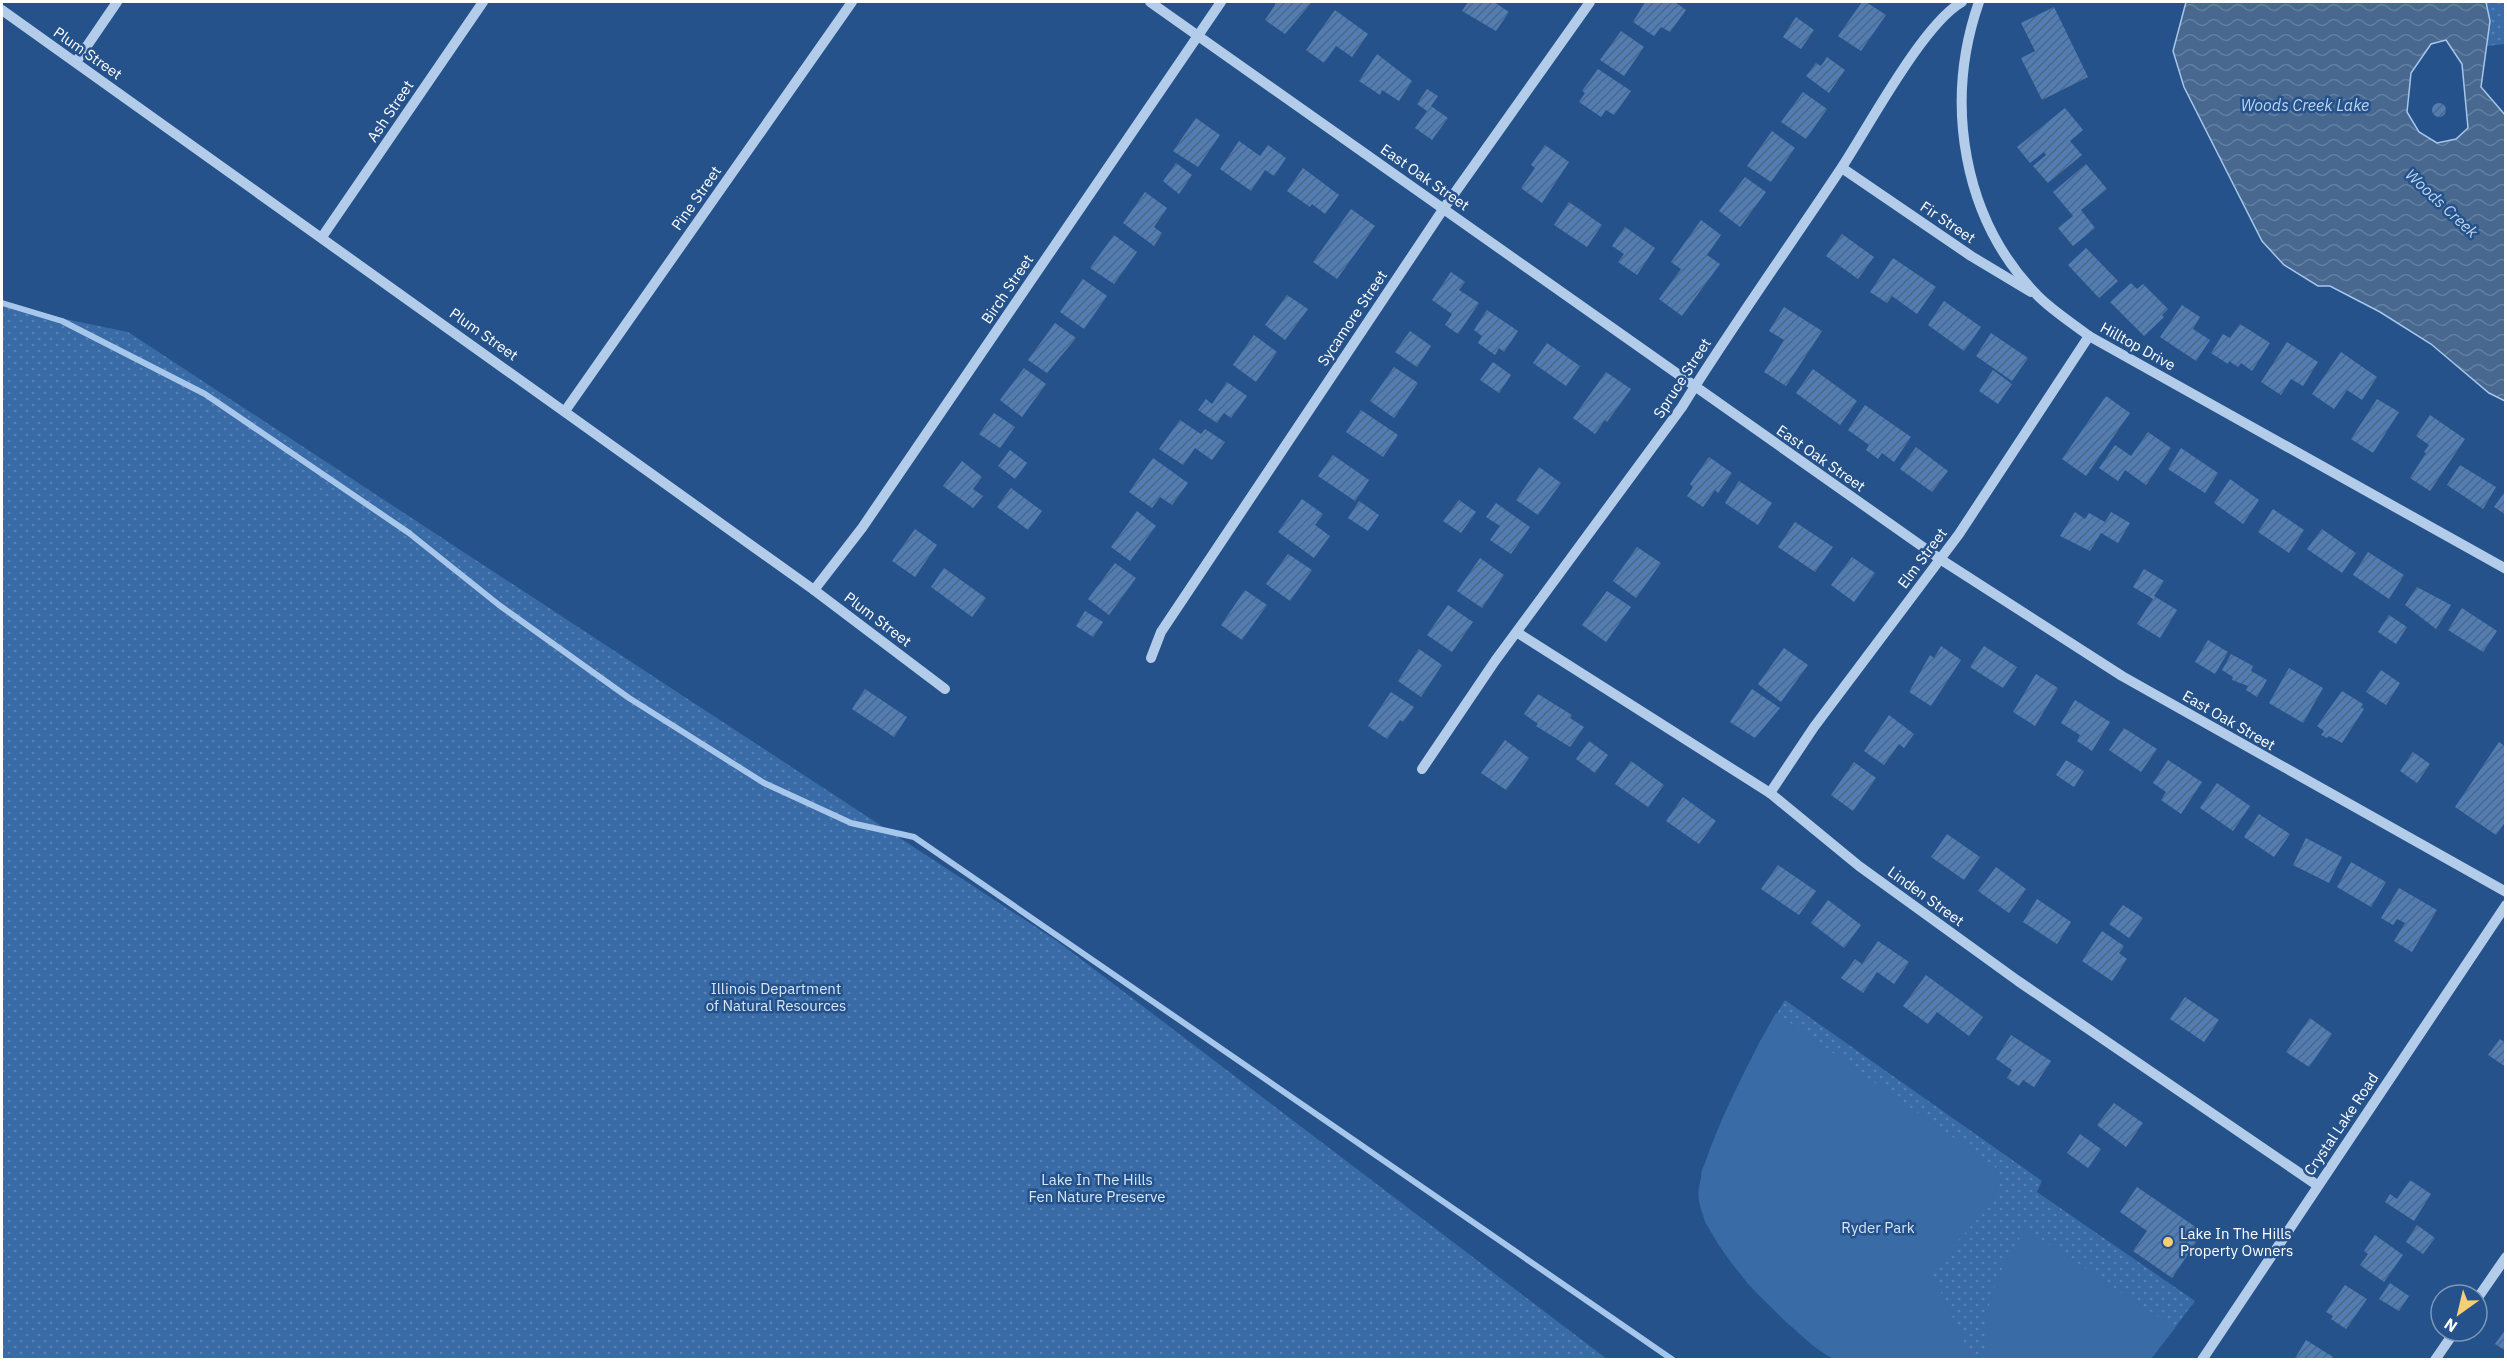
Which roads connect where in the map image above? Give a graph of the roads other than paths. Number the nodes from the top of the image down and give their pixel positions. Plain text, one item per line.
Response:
1 (117, 2) edge
2 (483, 2) edge
3 (852, 2) edge
4 (1150, 2) edge
5 (1221, 2) edge
6 (1590, 2) edge
7 (1962, 2) edge
8 (1979, 2) edge
9 (2, 10) edge
10 (1197, 35) junction
11 (75, 62) junction
12 (1842, 168) junction
13 (1444, 208) junction
14 (322, 237) junction
15 (2039, 297) junction
16 (2089, 336) junction
17 (1694, 388) junction
18 (565, 411) junction
19 (1940, 559) junction
20 (2505, 568) edge
21 (814, 590) junction
22 (1518, 633) junction
23 (1150, 658) dead end
24 (945, 689) dead end
25 (1422, 769) dead end
26 (1770, 793) junction
27 (2505, 892) edge
28 (2505, 905) edge
29 (2317, 1185) junction
30 (2505, 1257) edge
31 (2488, 1283) edge
32 (2446, 1343) edge
33 (2202, 1359) edge
34 (2435, 1359) edge

1 - 11 street
2 - 14 street, Ash Street
3 - 18 street, Pine Street
4 - 10 street, East Oak Street
5 - 10 street, Birch Street
6 - 13 street, Sycamore Street
7 - 12 street, Spruce Street
8 - 15 street, Hilltop Drive
9 - 11 street, Plum Street
10 - 13 street, East Oak Street
10 - 21 street, Birch Street
11 - 14 street, Plum Street
12 - 15 street, Fir Street
12 - 17 street, Spruce Street
13 - 17 street, East Oak Street
13 - 23 street, Sycamore Street
14 - 18 street, Plum Street
15 - 16 street, Hilltop Drive
16 - 19 street, Elm Street
16 - 20 street, Hilltop Drive
17 - 19 street, East Oak Street
17 - 22 street, Spruce Street
18 - 21 street, Plum Street
19 - 26 street, Elm Street
19 - 27 street, East Oak Street
21 - 24 street, Plum Street
22 - 25 street, Spruce Street
22 - 26 street, Linden Street
26 - 29 street, Linden Street
28 - 29 street, Crystal Lake Road
29 - 33 street, Crystal Lake Road
30 - 31 street
32 - 34 street

